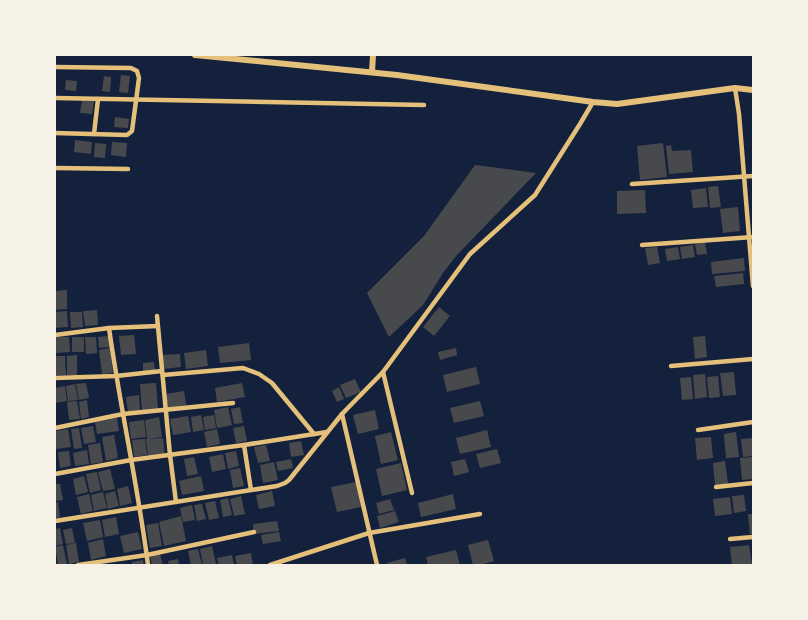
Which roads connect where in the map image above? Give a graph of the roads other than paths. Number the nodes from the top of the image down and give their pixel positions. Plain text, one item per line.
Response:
1 (195, 55) edge
2 (373, 55) edge
3 (55, 67) edge
4 (372, 72) junction
5 (735, 88) junction
6 (753, 90) edge
7 (55, 98) edge
8 (98, 99) junction
9 (137, 100) junction
10 (593, 102) junction
11 (424, 105) dead end
12 (55, 133) edge
13 (94, 134) junction
14 (55, 168) edge
15 (128, 169) dead end
16 (753, 176) edge
17 (744, 177) junction
18 (632, 184) dead end
19 (751, 237) edge
20 (642, 245) dead end
21 (753, 286) edge
22 (157, 316) dead end
23 (158, 326) junction
24 (110, 328) junction
25 (55, 335) edge
26 (753, 358) edge
27 (671, 366) dead end
28 (383, 372) junction
29 (162, 373) junction
30 (116, 376) junction
31 (55, 378) edge
32 (233, 403) dead end
33 (166, 409) junction
34 (123, 414) junction
35 (342, 414) junction
36 (753, 422) edge
37 (55, 428) edge
38 (698, 430) dead end
39 (327, 432) junction
40 (314, 434) junction
41 (244, 445) junction
42 (170, 455) junction
43 (131, 460) junction
44 (55, 474) edge
45 (753, 483) edge
46 (716, 487) dead end
47 (251, 490) junction
48 (412, 493) dead end
49 (176, 502) junction
50 (140, 507) junction
51 (480, 514) dead end
52 (55, 521) edge
53 (254, 532) dead end
54 (369, 533) junction
55 (753, 537) edge
56 (730, 539) dead end
57 (147, 555) junction
58 (78, 565) edge
59 (148, 565) edge
60 (270, 565) edge
61 (377, 565) edge

1 - 4 main road
2 - 4 main road
3 - 9 street
4 - 10 main road
5 - 6 main road
5 - 10 main road
5 - 17 street
7 - 8 street
8 - 9 street
8 - 13 street
9 - 11 street
9 - 13 street
10 - 28 street
12 - 13 street
14 - 15 street
16 - 17 street
17 - 18 street
17 - 19 street
19 - 20 street
19 - 21 street
22 - 23 street
23 - 24 street
23 - 29 street
24 - 25 street
24 - 30 street
26 - 27 street
28 - 35 street
28 - 48 street
29 - 30 street
29 - 33 street
29 - 40 street
30 - 31 street
30 - 34 street
32 - 33 street
33 - 34 street
33 - 42 street
34 - 37 street
34 - 43 street
35 - 39 street
35 - 54 street
36 - 38 street
39 - 40 street
39 - 47 street
40 - 41 street
41 - 42 street
41 - 47 street
42 - 43 street
42 - 49 street
43 - 44 street
43 - 50 street
45 - 46 street
47 - 49 street
49 - 50 street
50 - 52 street
50 - 57 street
51 - 54 street
53 - 57 street
54 - 60 street
54 - 61 street
55 - 56 street
57 - 58 street
57 - 59 street

